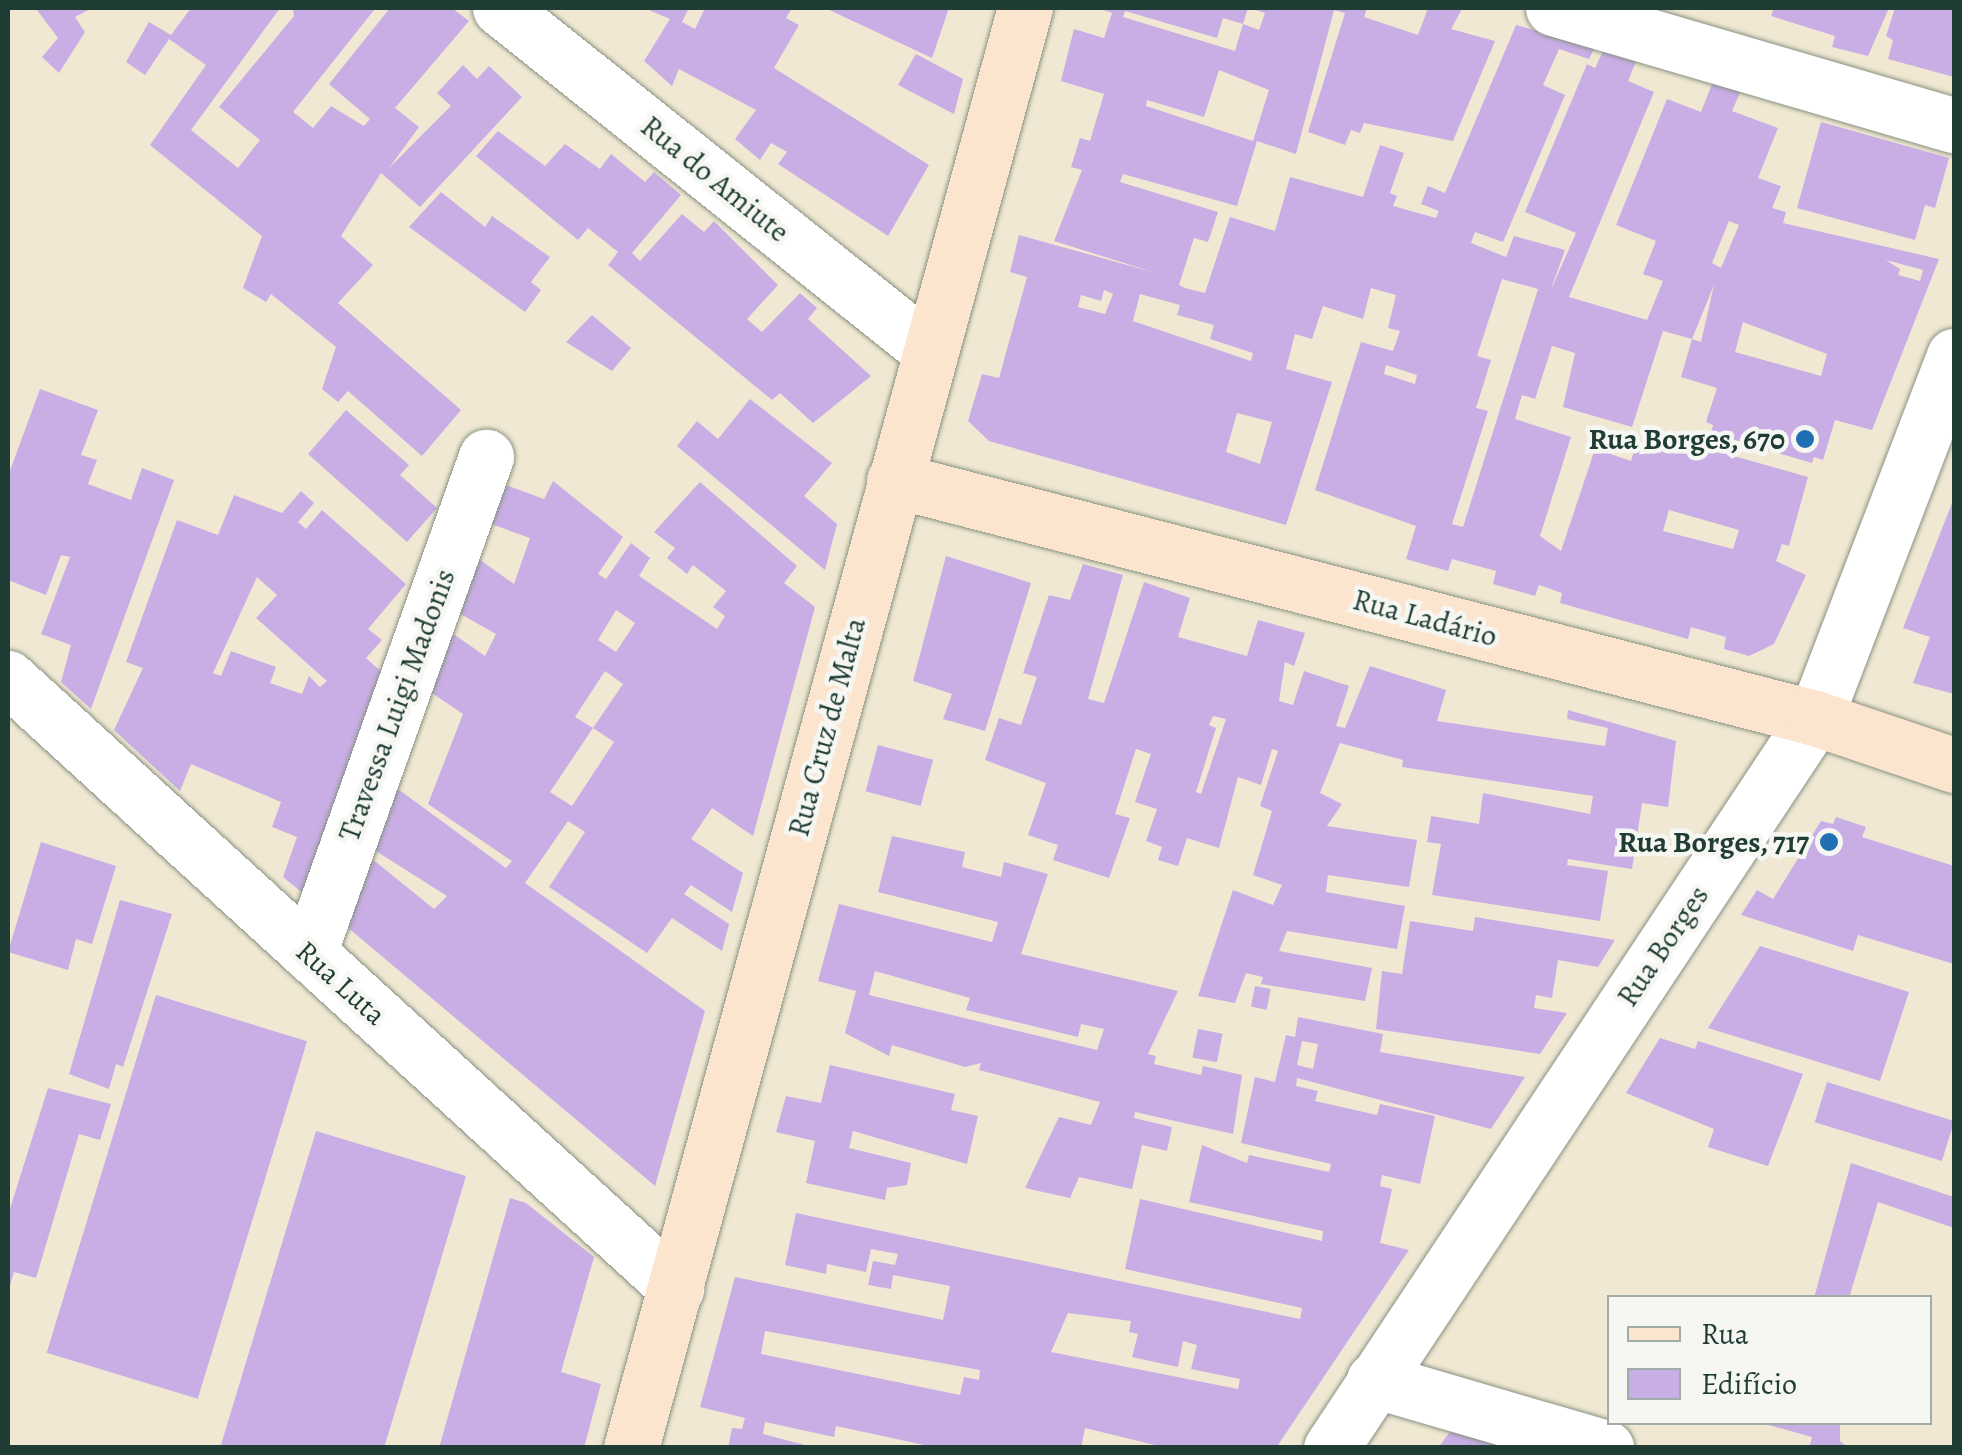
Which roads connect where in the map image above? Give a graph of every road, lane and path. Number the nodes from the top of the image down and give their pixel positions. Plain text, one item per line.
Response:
1 (500, 8) edge
2 (1025, 8) edge
3 (1553, 8) edge
4 (1954, 125) edge
5 (930, 352) junction
6 (1954, 356) edge
7 (486, 457) dead end
8 (894, 480) junction
9 (8, 678) edge
10 (1814, 718) junction
11 (1954, 765) edge
12 (309, 953) junction
13 (676, 1288) junction
14 (1374, 1380) junction
15 (630, 1448) edge
16 (1331, 1448) edge
17 (1606, 1448) edge

1 - 5 street, Rua do Amiute
2 - 5 street, Rua Cruz de Malta
3 - 4 street
5 - 8 street, Rua Cruz de Malta
6 - 10 street, Rua Borges
7 - 12 street, Travessa Luigi Madonis
8 - 10 street, Rua Ladário
8 - 13 street, Rua Cruz de Malta
9 - 12 street, Rua Luta
10 - 11 street, Rua Ladário
10 - 14 street, Rua Borges
12 - 13 street, Rua Luta
13 - 15 street, Rua Cruz de Malta
14 - 16 street, Rua Borges
14 - 17 street

